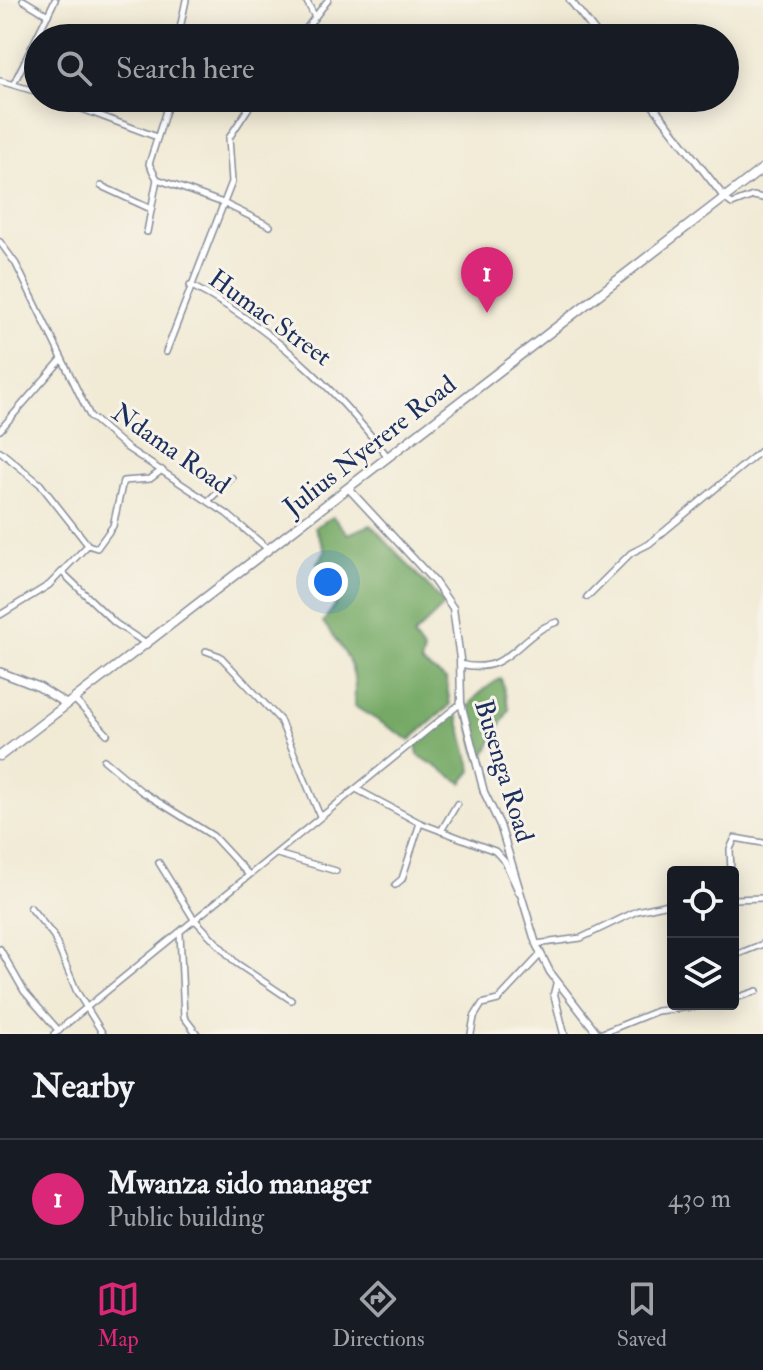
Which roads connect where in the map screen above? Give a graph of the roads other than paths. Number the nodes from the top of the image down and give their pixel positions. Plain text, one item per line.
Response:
1 (23, 0) edge
2 (55, 0) edge
3 (186, 0) edge
4 (306, 0) edge
5 (328, 0) edge
6 (570, 0) edge
7 (48, 15) junction
8 (315, 17) junction
9 (44, 24) edge
10 (181, 24) edge
11 (310, 24) edge
12 (589, 24) edge
13 (24, 63) edge
14 (0, 81) edge
15 (14, 83) junction
16 (24, 87) edge
17 (90, 112) edge
18 (165, 112) edge
19 (246, 112) edge
20 (658, 112) edge
21 (157, 137) junction
22 (763, 168) edge
23 (157, 179) junction
24 (101, 186) dead end
25 (724, 197) junction
26 (763, 198) edge
27 (223, 203) junction
28 (151, 209) junction
29 (270, 226) dead end
30 (147, 232) dead end
31 (0, 242) edge
32 (190, 285) junction
33 (166, 352) dead end
34 (62, 359) junction
35 (0, 430) edge
36 (763, 449) edge
37 (0, 451) edge
38 (388, 458) junction
39 (162, 470) junction
40 (232, 478) dead end
41 (348, 488) junction
42 (209, 500) junction
43 (88, 545) junction
44 (268, 550) junction
45 (63, 573) junction
46 (587, 597) dead end
47 (0, 615) edge
48 (557, 622) dead end
49 (146, 643) junction
50 (206, 651) dead end
51 (460, 664) junction
52 (0, 672) edge
53 (70, 701) junction
54 (461, 703) junction
55 (107, 734) dead end
56 (0, 756) edge
57 (104, 760) dead end
58 (358, 790) junction
59 (457, 804) dead end
60 (320, 816) junction
61 (420, 823) junction
62 (441, 831) junction
63 (763, 843) edge
64 (276, 853) junction
65 (159, 863) dead end
66 (731, 866) edge
67 (336, 871) dead end
68 (249, 875) junction
69 (395, 885) dead end
70 (520, 894) junction
71 (763, 898) edge
72 (739, 899) edge
73 (667, 904) edge
74 (30, 907) dead end
75 (196, 921) junction
76 (180, 932) junction
77 (536, 944) junction
78 (763, 944) edge
79 (0, 949) edge
80 (541, 954) junction
81 (739, 954) edge
82 (557, 982) junction
83 (757, 991) dead end
84 (739, 997) edge
85 (291, 1000) dead end
86 (87, 1006) junction
87 (667, 1010) edge
88 (56, 1032) edge
89 (103, 1034) edge
90 (197, 1034) edge
91 (471, 1034) edge
92 (564, 1034) edge
93 (599, 1034) edge

1 - 7 street
2 - 7 street
3 - 10 street
4 - 8 street
5 - 8 street
6 - 12 street
7 - 9 street
8 - 11 street
13 - 15 street
14 - 15 street
15 - 16 street
17 - 21 street
18 - 21 street
19 - 27 street
20 - 25 street
21 - 23 street
22 - 25 highway, Julius Nyerere Road
23 - 27 street
23 - 28 street
24 - 28 street
25 - 26 street
25 - 38 highway, Julius Nyerere Road
27 - 29 street
27 - 32 street
28 - 30 street
31 - 34 street, Ndama Road
32 - 33 street
32 - 38 street, Humac Street
34 - 35 street
34 - 39 street, Ndama Road
36 - 46 street
37 - 43 street
38 - 41 highway, Julius Nyerere Road
39 - 42 street, Ndama Road
39 - 43 street
40 - 42 street
41 - 44 highway, Julius Nyerere Road
41 - 51 street, Busenga Road
42 - 44 street, Ndama Road
43 - 45 street
44 - 49 highway, Julius Nyerere Road
45 - 47 street
45 - 49 street
48 - 51 street
49 - 53 highway, Julius Nyerere Road
50 - 60 street
51 - 54 street, Busenga Road
52 - 53 main road
53 - 55 street
53 - 56 highway, Julius Nyerere Road
54 - 58 street
54 - 70 street, Busenga Road
57 - 68 street
58 - 60 street
58 - 61 street
59 - 62 street
60 - 64 street
61 - 62 street
61 - 69 street
62 - 70 street
63 - 66 street
64 - 67 street
64 - 68 street
65 - 75 street
68 - 75 street
70 - 77 street, Busenga Road
71 - 72 street
73 - 77 street
74 - 86 street
75 - 76 street
75 - 85 street
76 - 86 street
76 - 90 street
77 - 80 street, Busenga Road
78 - 81 street
79 - 88 street
80 - 82 street, Busenga Road
80 - 91 street
82 - 92 street
82 - 93 street, Busenga Road
83 - 84 street
86 - 88 street
86 - 89 street
87 - 93 street

